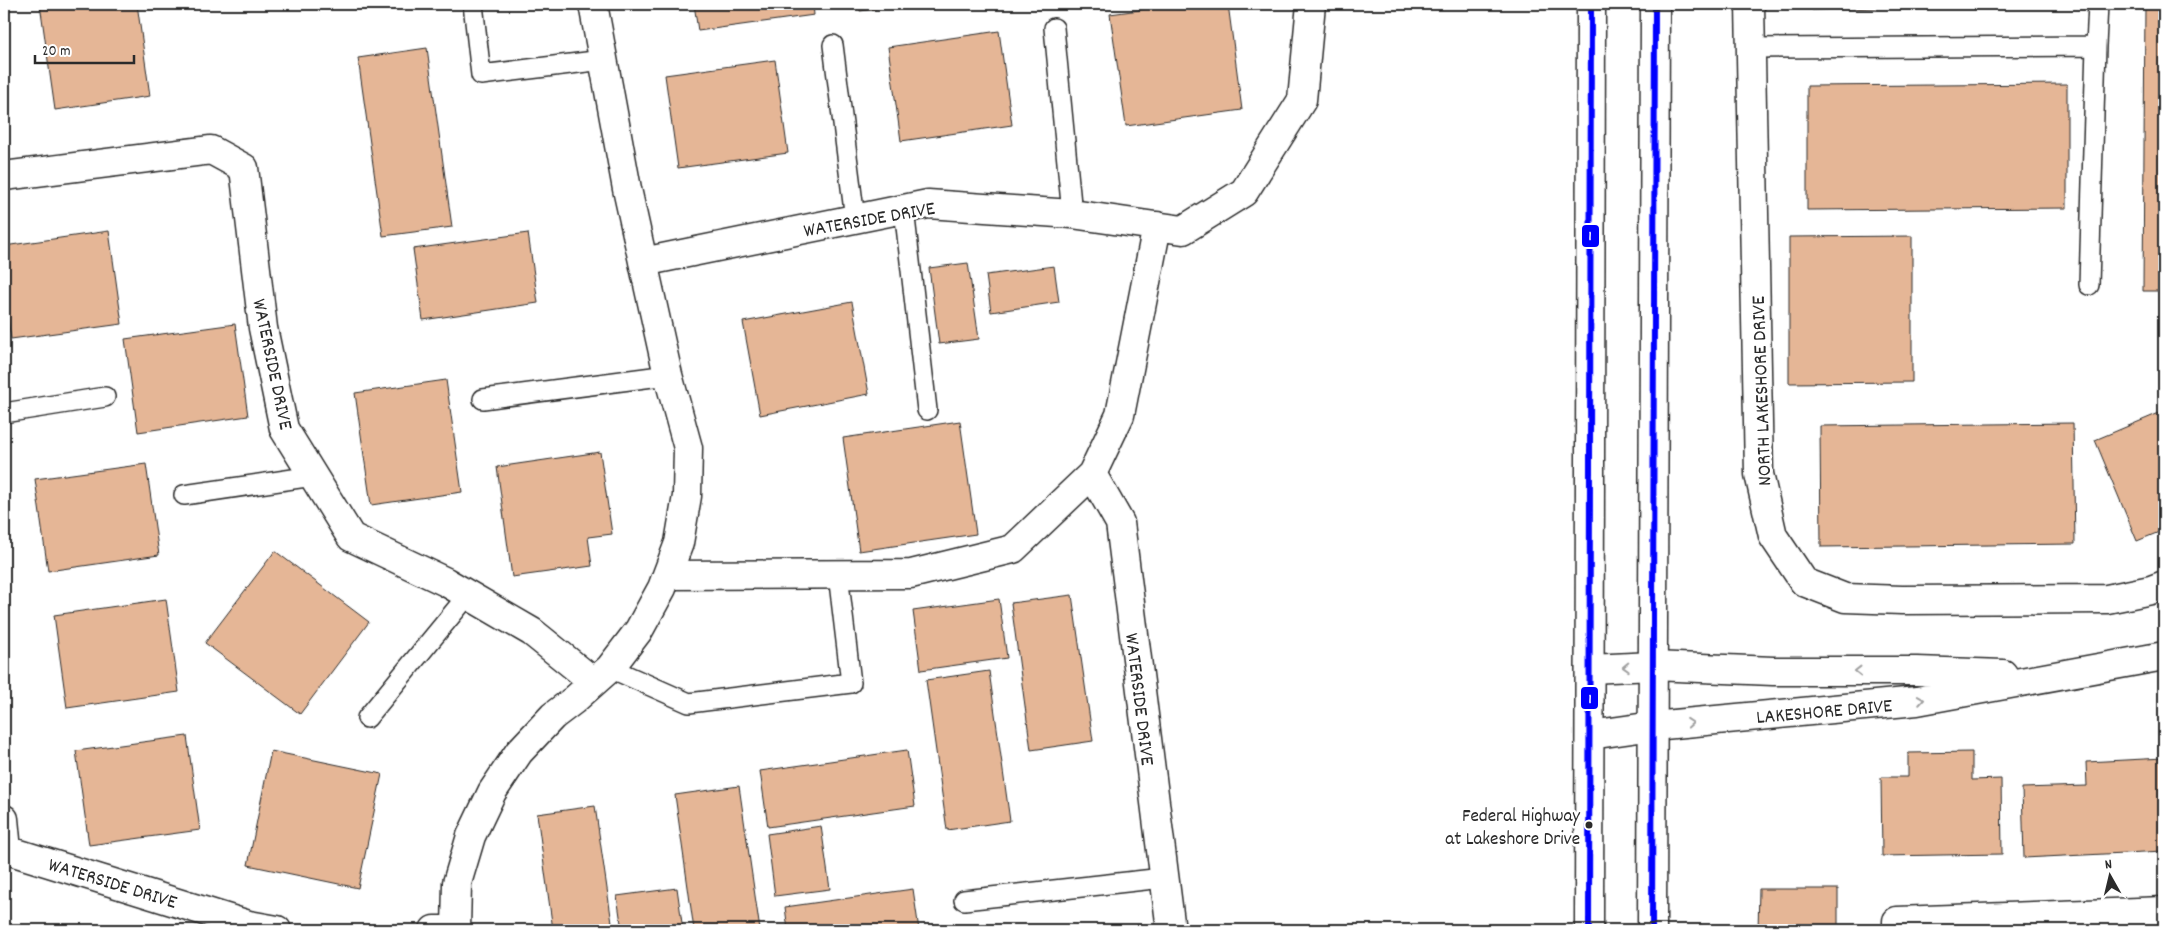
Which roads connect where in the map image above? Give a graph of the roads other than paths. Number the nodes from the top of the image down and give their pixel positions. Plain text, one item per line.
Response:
1 (472, 4) edge
2 (593, 4) edge
3 (1311, 4) edge
4 (1591, 4) edge
5 (1654, 4) edge
6 (1750, 4) edge
7 (2098, 4) edge
8 (1054, 28) dead end
9 (833, 45) dead end
10 (2096, 46) junction
11 (1750, 48) junction
12 (604, 60) junction
13 (4, 176) edge
14 (904, 209) junction
15 (1072, 214) junction
16 (855, 219) junction
17 (1157, 226) junction
18 (643, 262) junction
19 (2088, 286) dead end
20 (668, 375) junction
21 (104, 397) dead end
22 (483, 399) dead end
23 (927, 410) dead end
24 (4, 413) edge
25 (1092, 474) junction
26 (314, 476) junction
27 (184, 495) dead end
28 (838, 574) junction
29 (667, 575) junction
30 (2164, 585) edge
31 (468, 595) junction
32 (2164, 656) edge
33 (1653, 666) junction
34 (1590, 669) junction
35 (602, 675) junction
36 (2057, 676) junction
37 (368, 718) dead end
38 (1653, 726) junction
39 (1590, 735) junction
40 (4, 819) edge
41 (5, 851) edge
42 (1164, 878) junction
43 (964, 900) dead end
44 (2164, 911) edge
45 (277, 930) edge
46 (434, 930) edge
47 (447, 930) edge
48 (456, 930) edge
49 (1171, 930) edge
50 (1589, 930) edge
51 (1652, 930) edge
52 (1897, 930) edge

1 - 12 lane
2 - 12 street
3 - 17 street, WATERSIDE DRIVE
4 - 34 street
5 - 33 street
6 - 11 street, NORTH LAKESHORE DRIVE
7 - 10 lane
8 - 15 lane
9 - 16 lane
10 - 11 lane
10 - 19 lane
11 - 30 street, NORTH LAKESHORE DRIVE
12 - 18 street
13 - 26 street, WATERSIDE DRIVE
14 - 15 street, WATERSIDE DRIVE
14 - 16 street, WATERSIDE DRIVE
14 - 23 lane
15 - 17 street, WATERSIDE DRIVE
16 - 18 street, WATERSIDE DRIVE
17 - 25 street
18 - 20 street
20 - 22 lane
20 - 29 street
21 - 24 lane
25 - 28 street
25 - 42 street, WATERSIDE DRIVE
26 - 27 lane
26 - 31 street, WATERSIDE DRIVE
28 - 29 street
28 - 35 lane
29 - 35 street
31 - 35 street, WATERSIDE DRIVE
31 - 37 lane
32 - 36 street, LAKESHORE DRIVE
33 -> 34 street, LAKESHORE DRIVE
36 -> 33 street, LAKESHORE DRIVE
33 - 38 street
34 - 39 street
35 - 48 street
38 -> 36 street, LAKESHORE DRIVE
38 - 39 street, LAKESHORE DRIVE
38 - 51 street
39 - 50 street
40 - 41 street, WATERSIDE DRIVE
41 - 45 street, WATERSIDE DRIVE
42 - 43 lane
42 - 49 street, WATERSIDE DRIVE
44 - 52 street
46 - 47 street

